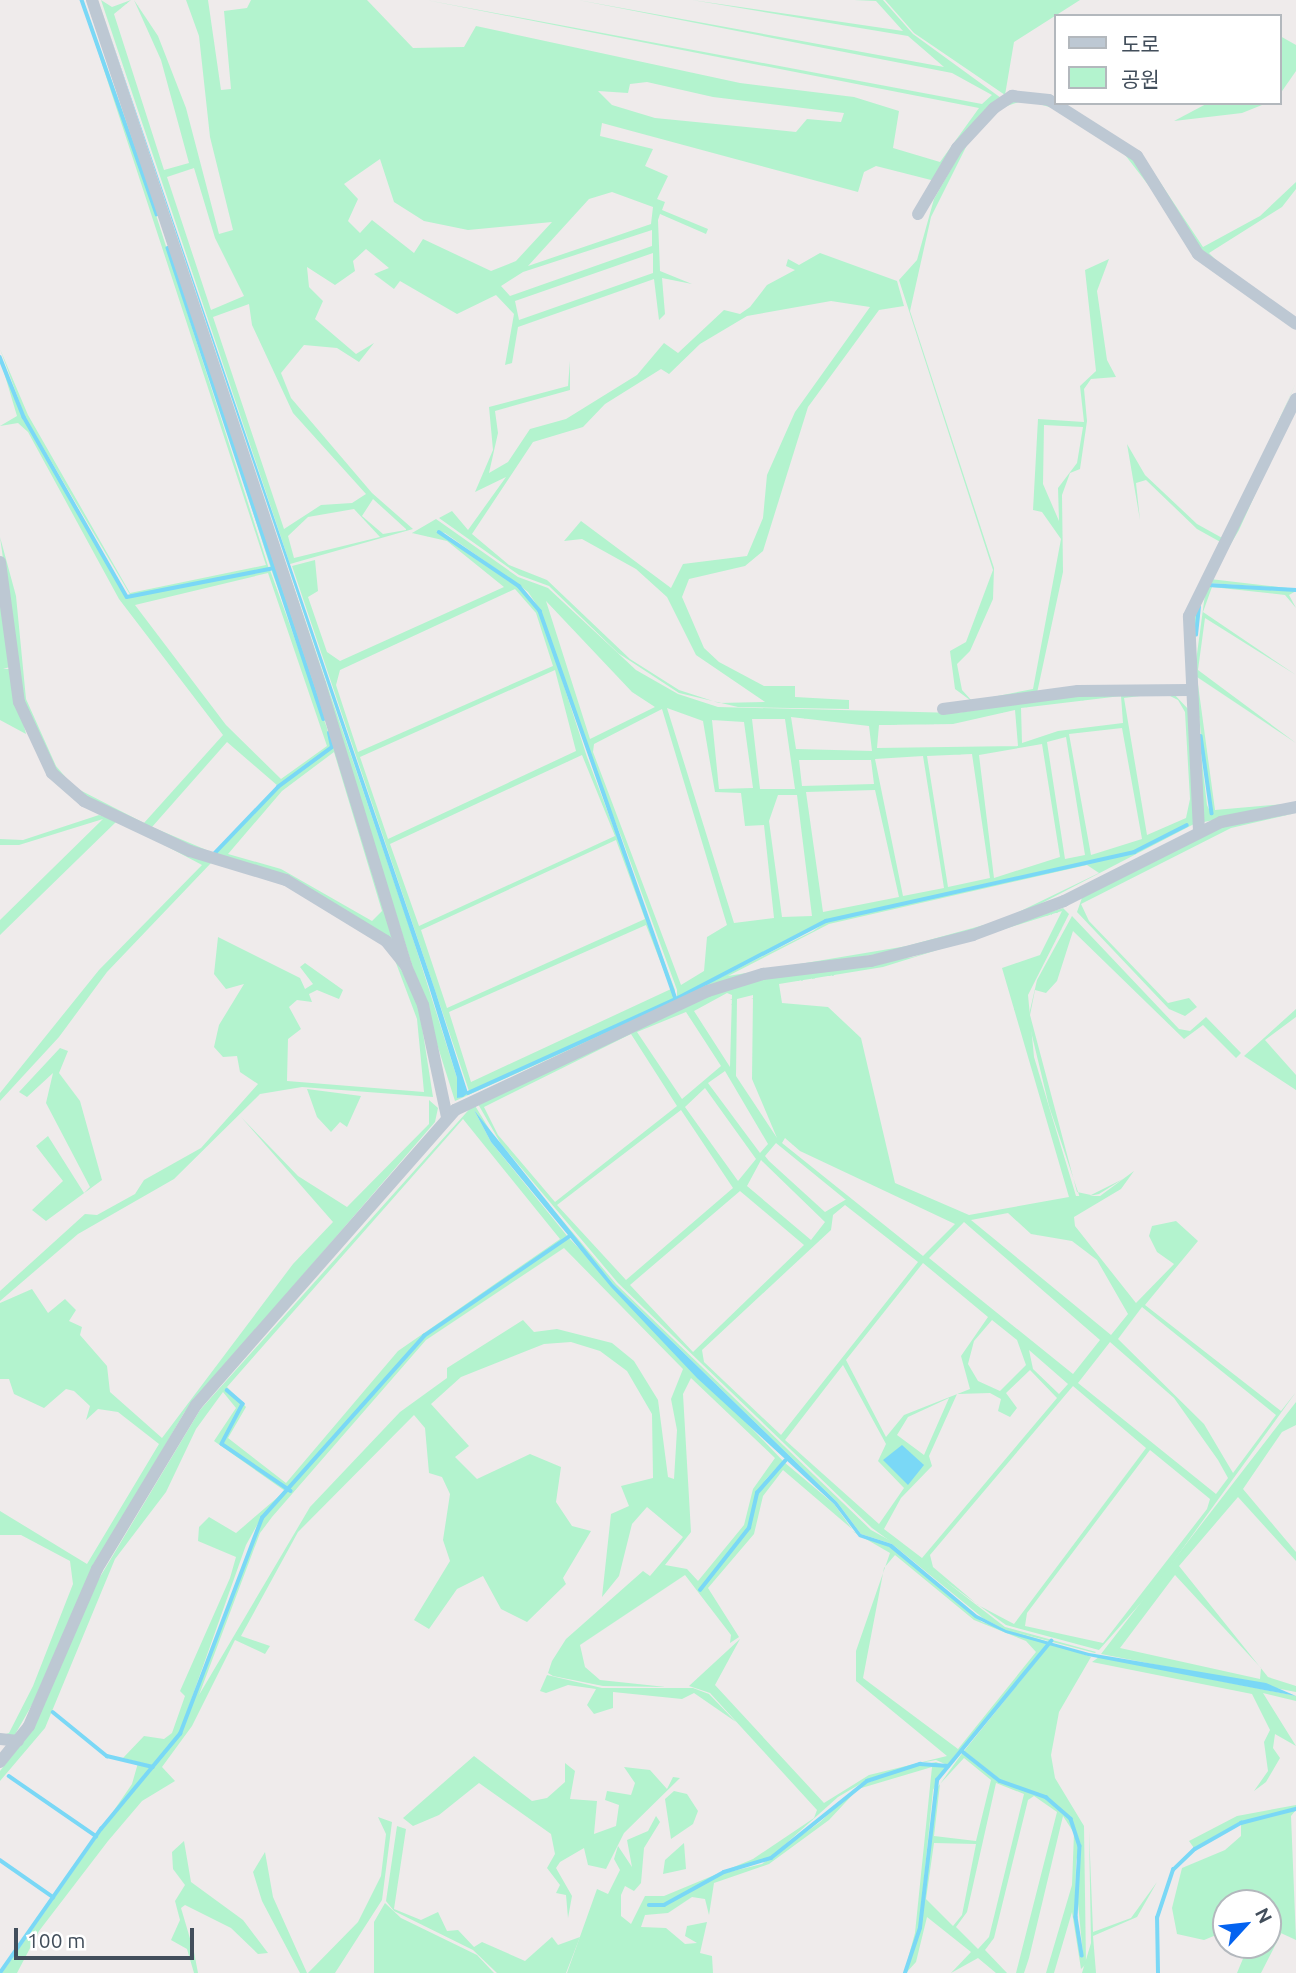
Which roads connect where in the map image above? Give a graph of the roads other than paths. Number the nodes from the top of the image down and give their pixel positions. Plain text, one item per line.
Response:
1 (92, 0) edge
2 (1054, 103) edge
3 (1057, 105) edge
4 (918, 214) dead end
5 (1296, 324) edge
6 (1296, 398) edge
7 (0, 562) edge
8 (1189, 690) junction
9 (943, 709) dead end
10 (1296, 807) edge
11 (1199, 831) junction
12 (406, 966) junction
13 (447, 1117) junction
14 (0, 1739) edge
15 (18, 1741) junction
16 (0, 1762) edge

1 - 12 street
2 - 4 street
3 - 5 street
6 - 8 street
7 - 12 street
8 - 9 street
8 - 11 street
10 - 11 street
11 - 13 street
12 - 13 street
13 - 15 street
14 - 15 street
15 - 16 street

